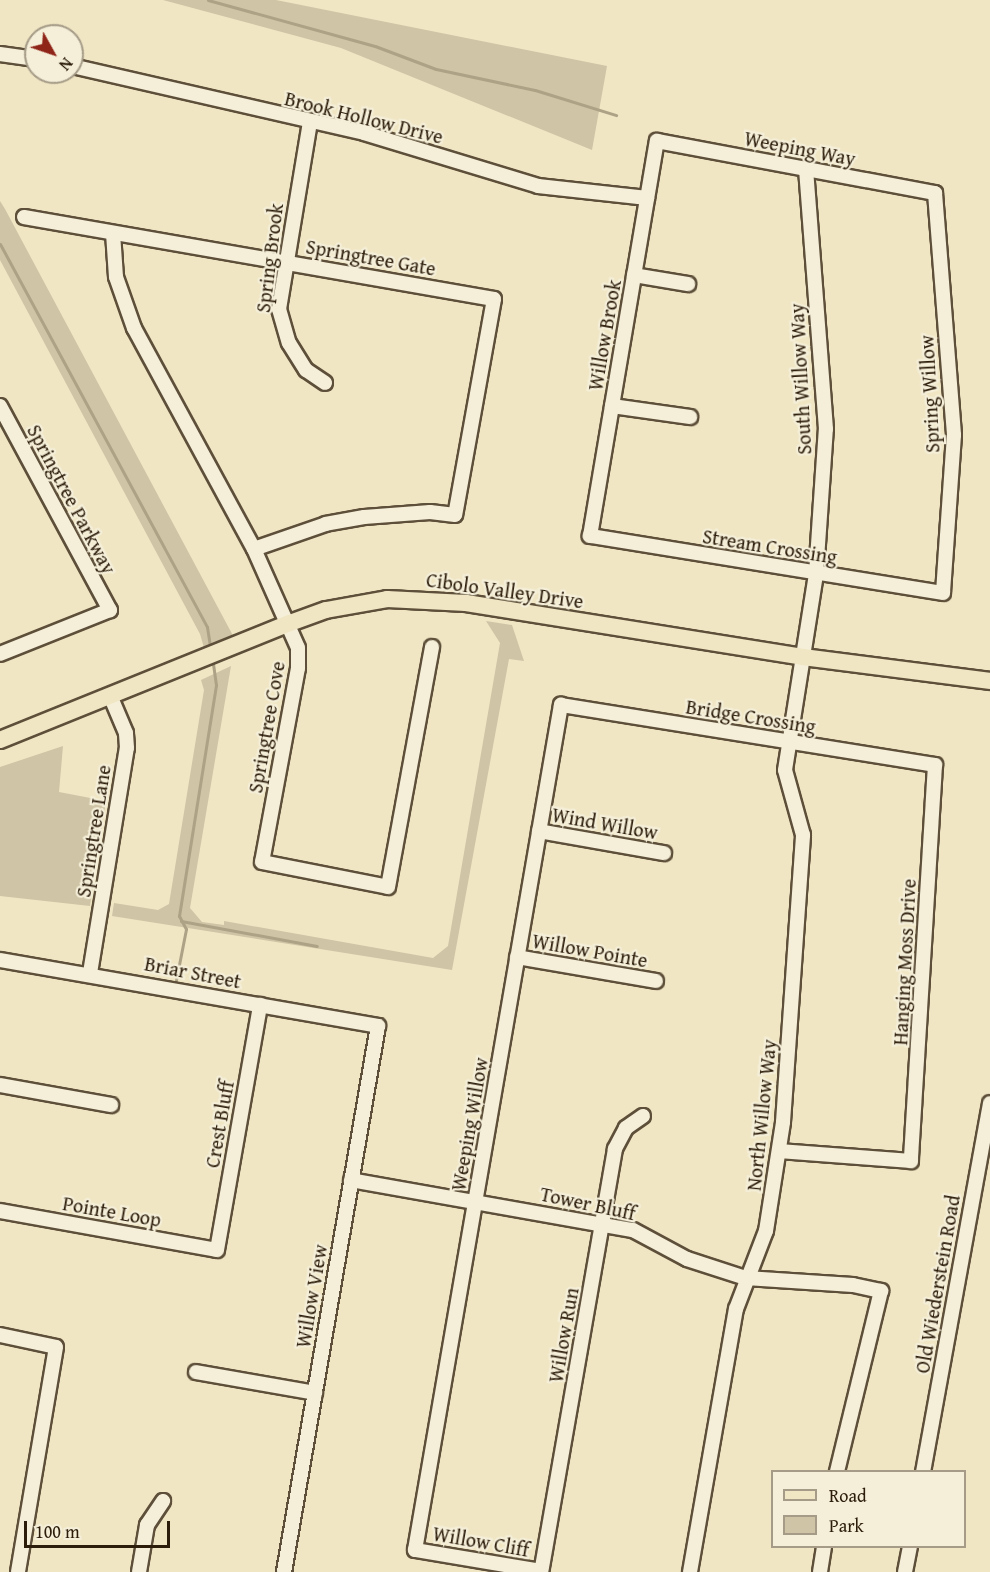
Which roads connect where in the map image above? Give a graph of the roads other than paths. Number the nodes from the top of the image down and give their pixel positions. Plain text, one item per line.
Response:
1 (0, 54) edge
2 (24, 57) edge
3 (84, 69) edge
4 (310, 122) junction
5 (657, 141) joint
6 (806, 169) junction
7 (936, 193) joint
8 (647, 198) junction
9 (24, 218) dead end
10 (113, 233) junction
11 (284, 262) junction
12 (634, 275) junction
13 (688, 284) dead end
14 (324, 383) dead end
15 (0, 406) edge
16 (612, 406) junction
17 (690, 417) dead end
18 (590, 536) joint
19 (254, 549) junction
20 (816, 574) junction
21 (944, 593) joint
22 (290, 623) junction
23 (432, 647) dead end
24 (0, 654) edge
25 (803, 657) junction
26 (990, 681) edge
27 (111, 698) junction
28 (561, 705) joint
29 (0, 740) edge
30 (789, 742) junction
31 (935, 765) joint
32 (539, 831) junction
33 (664, 853) dead end
34 (517, 957) junction
35 (0, 960) edge
36 (90, 973) junction
37 (656, 981) dead end
38 (260, 1005) junction
39 (378, 1026) joint
40 (0, 1085) edge
41 (990, 1103) edge
42 (111, 1105) dead end
43 (643, 1116) dead end
44 (779, 1151) junction
45 (351, 1180) junction
46 (475, 1201) junction
47 (0, 1211) edge
48 (603, 1223) junction
49 (217, 1250) joint
50 (746, 1278) junction
51 (0, 1335) edge
52 (196, 1372) dead end
53 (315, 1393) junction
54 (837, 1470) edge
55 (923, 1470) edge
56 (163, 1500) dead end
57 (824, 1548) edge
58 (910, 1548) edge
59 (414, 1550) joint
60 (541, 1571) edge
61 (18, 1572) edge
62 (139, 1572) edge
63 (284, 1572) edge
64 (690, 1572) edge
65 (820, 1572) edge
66 (905, 1572) edge

1 - 2 street
3 - 4 street, Brook Hollow Drive
4 - 8 street, Brook Hollow Drive
4 - 11 street, Spring Brook
5 - 6 street, Weeping Way
5 - 8 street, Willow Brook
6 - 7 street, Weeping Way
6 - 20 street, South Willow Way
7 - 21 street, Spring Willow
8 - 12 street, Willow Brook
9 - 10 street, Springtree Gate
10 - 11 street, Springtree Gate
10 - 19 street, Springtree Cove
11 - 14 street, Spring Brook
11 - 19 street, Springtree Gate
12 - 13 street
12 - 16 street, Willow Brook
15 - 24 street, Springtree Parkway
16 - 17 street
16 - 18 street, Willow Brook
18 - 20 street, Stream Crossing
19 - 22 street, Springtree Cove
20 - 21 street, Stream Crossing
20 - 25 street, South Willow Way
22 - 23 street, Springtree Cove
22 - 25 main road, Cibolo Valley Drive
22 - 27 main road, Cibolo Valley Drive
25 - 26 main road, Cibolo Valley Drive
25 - 30 street, North Willow Way
27 - 29 main road, Cibolo Valley Drive
27 - 36 street, Springtree Lane
28 - 30 street, Bridge Crossing
28 - 32 street, Weeping Willow
30 - 31 street, Bridge Crossing
30 - 44 street, North Willow Way
31 - 44 street, Hanging Moss Drive
32 - 33 street, Wind Willow
32 - 34 street, Weeping Willow
34 - 37 street, Willow Pointe
34 - 46 street, Weeping Willow
35 - 36 street, Briar Street
36 - 38 street, Briar Street
38 - 39 street, Briar Street
38 - 49 street, Crest Bluff
39 - 45 street, Willow View
40 - 42 street
41 - 55 street, Old Wiederstein Road
43 - 48 street, Willow Run
44 - 50 street, North Willow Way
45 - 46 street, Tower Bluff
45 - 53 street, Willow View
46 - 48 street, Tower Bluff
46 - 59 street, Weeping Willow
47 - 49 street, Pointe Loop
48 - 50 street, Tower Bluff
48 - 60 street, Willow Run
50 - 54 street, Tower Bluff
50 - 64 street, North Willow Way
51 - 61 street
52 - 53 street
53 - 63 street, Willow View
56 - 62 street
57 - 65 street
58 - 66 street
59 - 60 street, Willow Cliff

